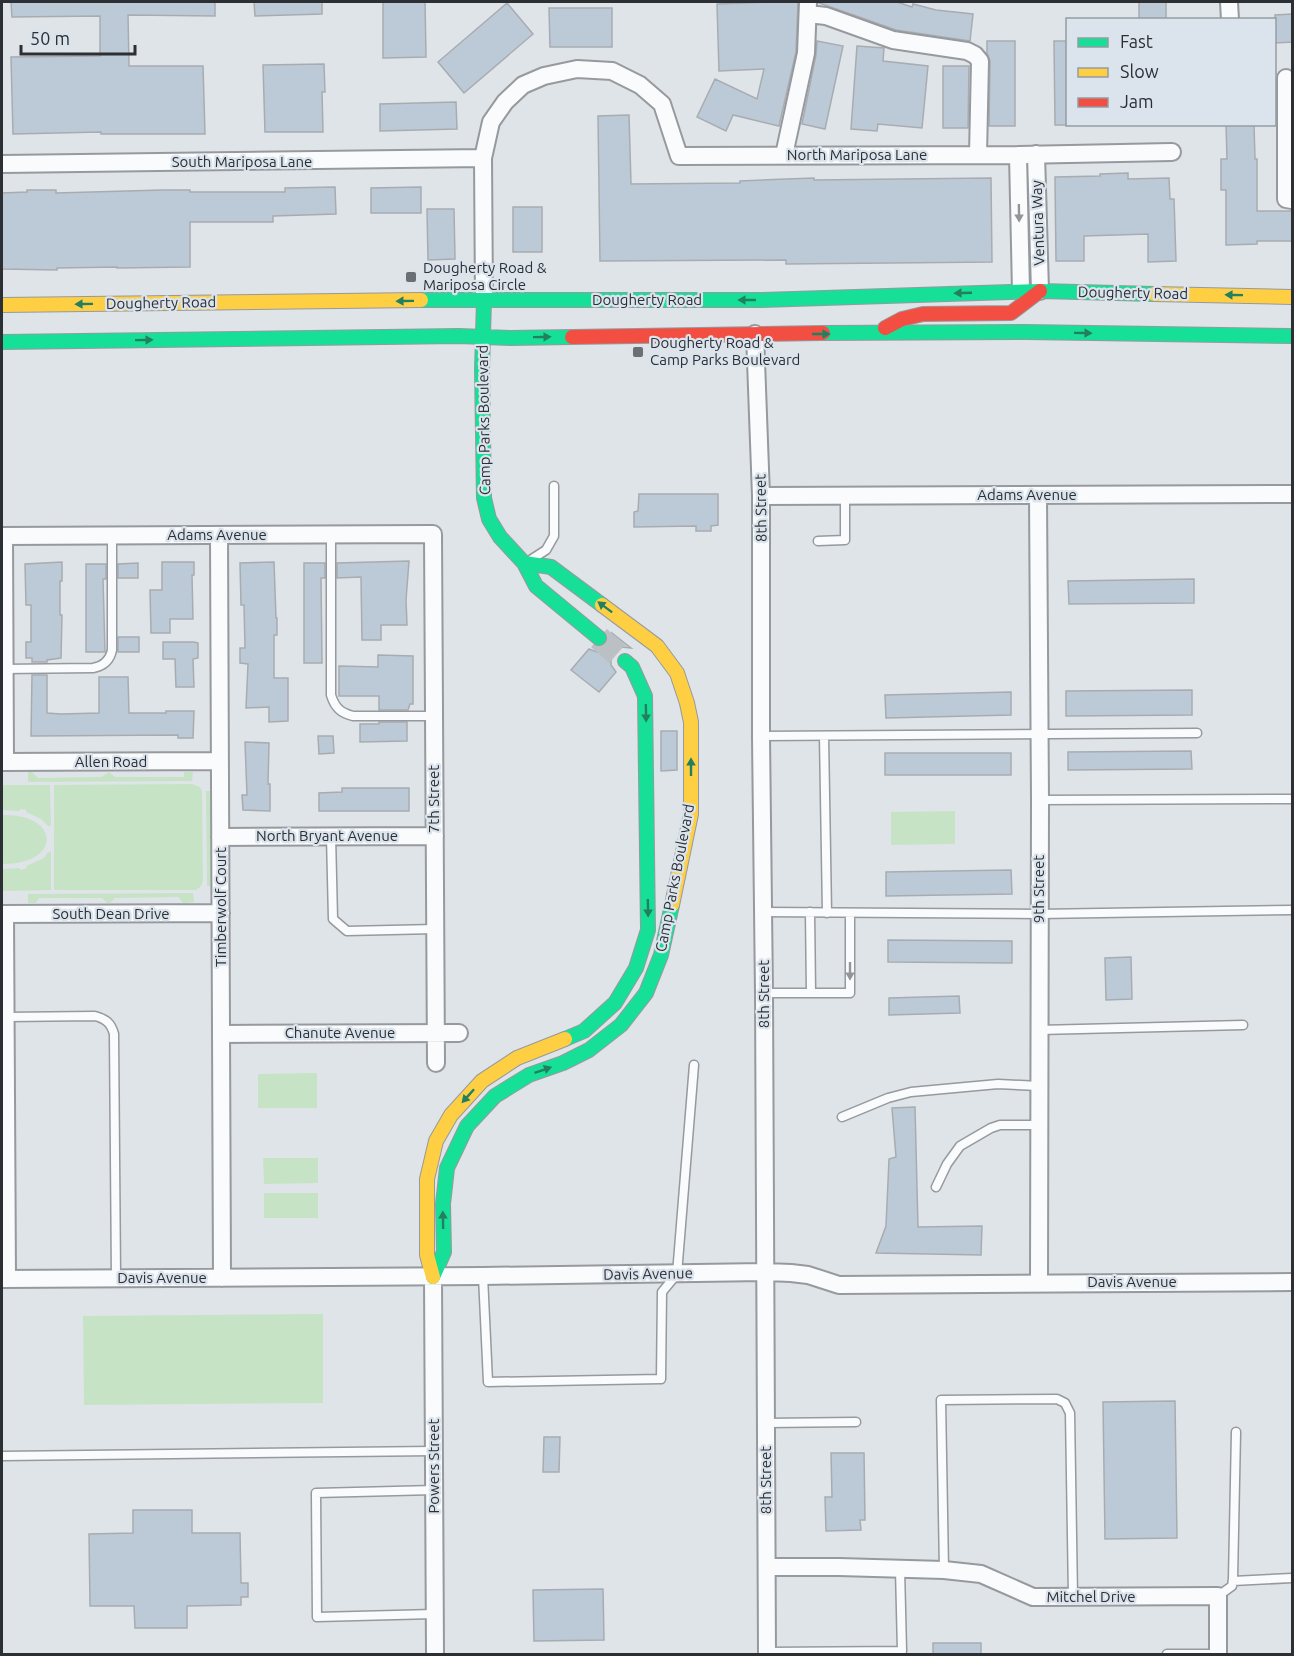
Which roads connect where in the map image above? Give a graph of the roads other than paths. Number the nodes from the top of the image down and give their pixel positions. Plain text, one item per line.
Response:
1 (1229, 2) edge
2 (808, 8) edge
3 (1230, 18) edge
4 (1284, 77) edge
5 (1289, 136) edge
6 (1172, 152) dead end
7 (1036, 154) junction
8 (784, 155) junction
9 (978, 155) junction
10 (1018, 155) junction
11 (483, 158) junction
12 (2, 164) edge
13 (1293, 200) edge
14 (1021, 291) junction
15 (1040, 291) junction
16 (1293, 297) edge
17 (484, 300) junction
18 (2, 304) edge
19 (876, 333) junction
20 (755, 334) junction
21 (1293, 336) edge
22 (483, 337) junction
23 (2, 342) edge
24 (554, 486) dead end
25 (1293, 494) edge
26 (1038, 495) junction
27 (761, 496) junction
28 (845, 496) junction
29 (433, 534) joint
30 (219, 535) junction
31 (331, 535) junction
32 (3, 536) edge
33 (111, 536) junction
34 (818, 541) dead end
35 (524, 563) junction
36 (599, 638) tunnel mouth
37 (625, 661) tunnel mouth
38 (3, 669) edge
39 (434, 716) junction
40 (1197, 733) dead end
41 (1039, 734) junction
42 (760, 736) junction
43 (824, 736) junction
44 (3, 762) edge
45 (220, 762) junction
46 (1293, 798) edge
47 (1040, 800) junction
48 (331, 836) junction
49 (435, 836) junction
50 (220, 837) junction
51 (1293, 910) edge
52 (763, 912) junction
53 (810, 912) junction
54 (221, 913) junction
55 (827, 913) junction
56 (850, 913) junction
57 (3, 914) edge
58 (1039, 914) junction
59 (435, 929) junction
60 (764, 993) junction
61 (811, 993) junction
62 (6, 1017) junction
63 (1243, 1025) dead end
64 (1039, 1030) junction
65 (435, 1033) junction
66 (459, 1033) dead end
67 (221, 1034) junction
68 (436, 1063) dead end
69 (694, 1065) dead end
70 (1039, 1086) junction
71 (842, 1117) dead end
72 (1039, 1125) junction
73 (936, 1187) dead end
74 (766, 1272) junction
75 (677, 1274) junction
76 (483, 1276) junction
77 (433, 1277) junction
78 (116, 1278) junction
79 (222, 1278) junction
80 (4, 1279) edge
81 (1293, 1282) edge
82 (1039, 1283) junction
83 (856, 1422) dead end
84 (766, 1423) junction
85 (1236, 1432) dead end
86 (434, 1451) junction
87 (2, 1456) edge
88 (434, 1490) junction
89 (767, 1567) junction
90 (900, 1569) junction
91 (944, 1570) junction
92 (1293, 1578) edge
93 (1233, 1581) junction
94 (1218, 1596) junction
95 (1073, 1597) junction
96 (434, 1614) junction
97 (767, 1653) edge
98 (435, 1654) edge
99 (1167, 1654) edge
100 (1173, 1654) edge
101 (1218, 1654) edge

1 - 3 street
2 - 8 street
2 - 9 street
4 - 5 street
5 - 13 street
6 - 7 street, North Mariposa Lane
7 - 10 street, North Mariposa Lane
7 - 15 street, Ventura Way
8 - 9 street, North Mariposa Lane
8 - 11 street, North Mariposa Lane
9 - 10 street, North Mariposa Lane
10 -> 14 street, Ventura Way
11 - 12 street, South Mariposa Lane
11 - 17 street
14 - 15 main road, Dougherty Road
14 -> 17 main road, Dougherty Road
16 -> 15 main road, Dougherty Road
15 - 19 main road
17 -> 18 main road, Dougherty Road
17 - 22 main road, Camp Parks Boulevard
20 -> 19 main road
19 -> 21 main road
22 -> 20 main road
20 - 27 street, 8th Street
23 -> 22 main road
22 - 35 main road, Camp Parks Boulevard
24 - 35 lane
25 - 26 street, Adams Avenue
26 - 28 street, Adams Avenue
26 - 41 street, 9th Street
27 - 28 street, Adams Avenue
27 - 42 street, 8th Street
28 - 34 lane
29 - 31 street, Adams Avenue
29 - 39 street, 7th Street
30 - 31 street, Adams Avenue
30 - 33 street, Adams Avenue
30 - 45 street, Timberwolf Court
31 - 39 lane
32 - 33 street, Adams Avenue
32 - 38 street
33 - 38 lane
35 - 36 main road, Camp Parks Boulevard
77 -> 35 main road, Camp Parks Boulevard
37 -> 77 main road, Camp Parks Boulevard
38 - 44 street
39 - 49 street, 7th Street
40 - 41 lane
41 - 43 lane
41 - 47 street, 9th Street
42 - 43 lane
42 - 52 street, 8th Street
43 - 55 lane
44 - 45 street, Allen Road
45 - 50 street, Timberwolf Court
46 - 47 lane
47 - 58 street, 9th Street
48 - 49 street, North Bryant Avenue
48 - 50 street, North Bryant Avenue
48 - 59 lane
49 - 59 street, 7th Street
50 - 54 street, Timberwolf Court
51 - 58 lane
52 - 53 lane
52 - 60 street, 8th Street
53 - 55 lane
53 - 61 lane
54 - 57 street, South Dean Drive
54 - 67 street, Timberwolf Court
55 - 56 lane
56 - 58 lane
56 -> 61 lane
57 - 62 street
58 - 64 street, 9th Street
59 - 65 street, 7th Street
60 - 61 lane
60 - 74 street, 8th Street
62 - 78 lane
62 - 80 street
63 - 64 lane
64 - 70 street, 9th Street
65 - 66 street, Chanute Avenue
65 - 67 street, Chanute Avenue
65 - 68 street, 7th Street
67 - 79 street, Timberwolf Court
69 - 75 lane
70 - 71 lane
70 - 72 street, 9th Street
72 - 73 lane
72 - 82 street, 9th Street
74 - 75 street, Davis Avenue
74 - 82 street, Davis Avenue
74 - 84 street, 8th Street
75 - 76 street, Davis Avenue
75 - 76 lane
76 - 77 street, Davis Avenue
77 - 79 street, Davis Avenue
77 - 86 street, Powers Street
78 - 79 street, Davis Avenue
78 - 80 street, Davis Avenue
81 - 82 street, Davis Avenue
83 - 84 lane
84 - 89 street, 8th Street
85 - 93 lane
86 - 87 lane
86 - 88 street, Powers Street
88 - 96 street, Powers Street
88 - 96 lane
89 - 90 street, Mitchel Drive
89 - 97 street, 8th Street
90 - 91 street, Mitchel Drive
90 - 97 lane
91 - 95 street, Mitchel Drive
91 - 95 lane
92 - 93 lane
93 - 94 lane
94 - 95 street, Mitchel Drive
94 - 101 street
96 - 98 street, Powers Street
99 - 100 lane
100 - 101 lane

